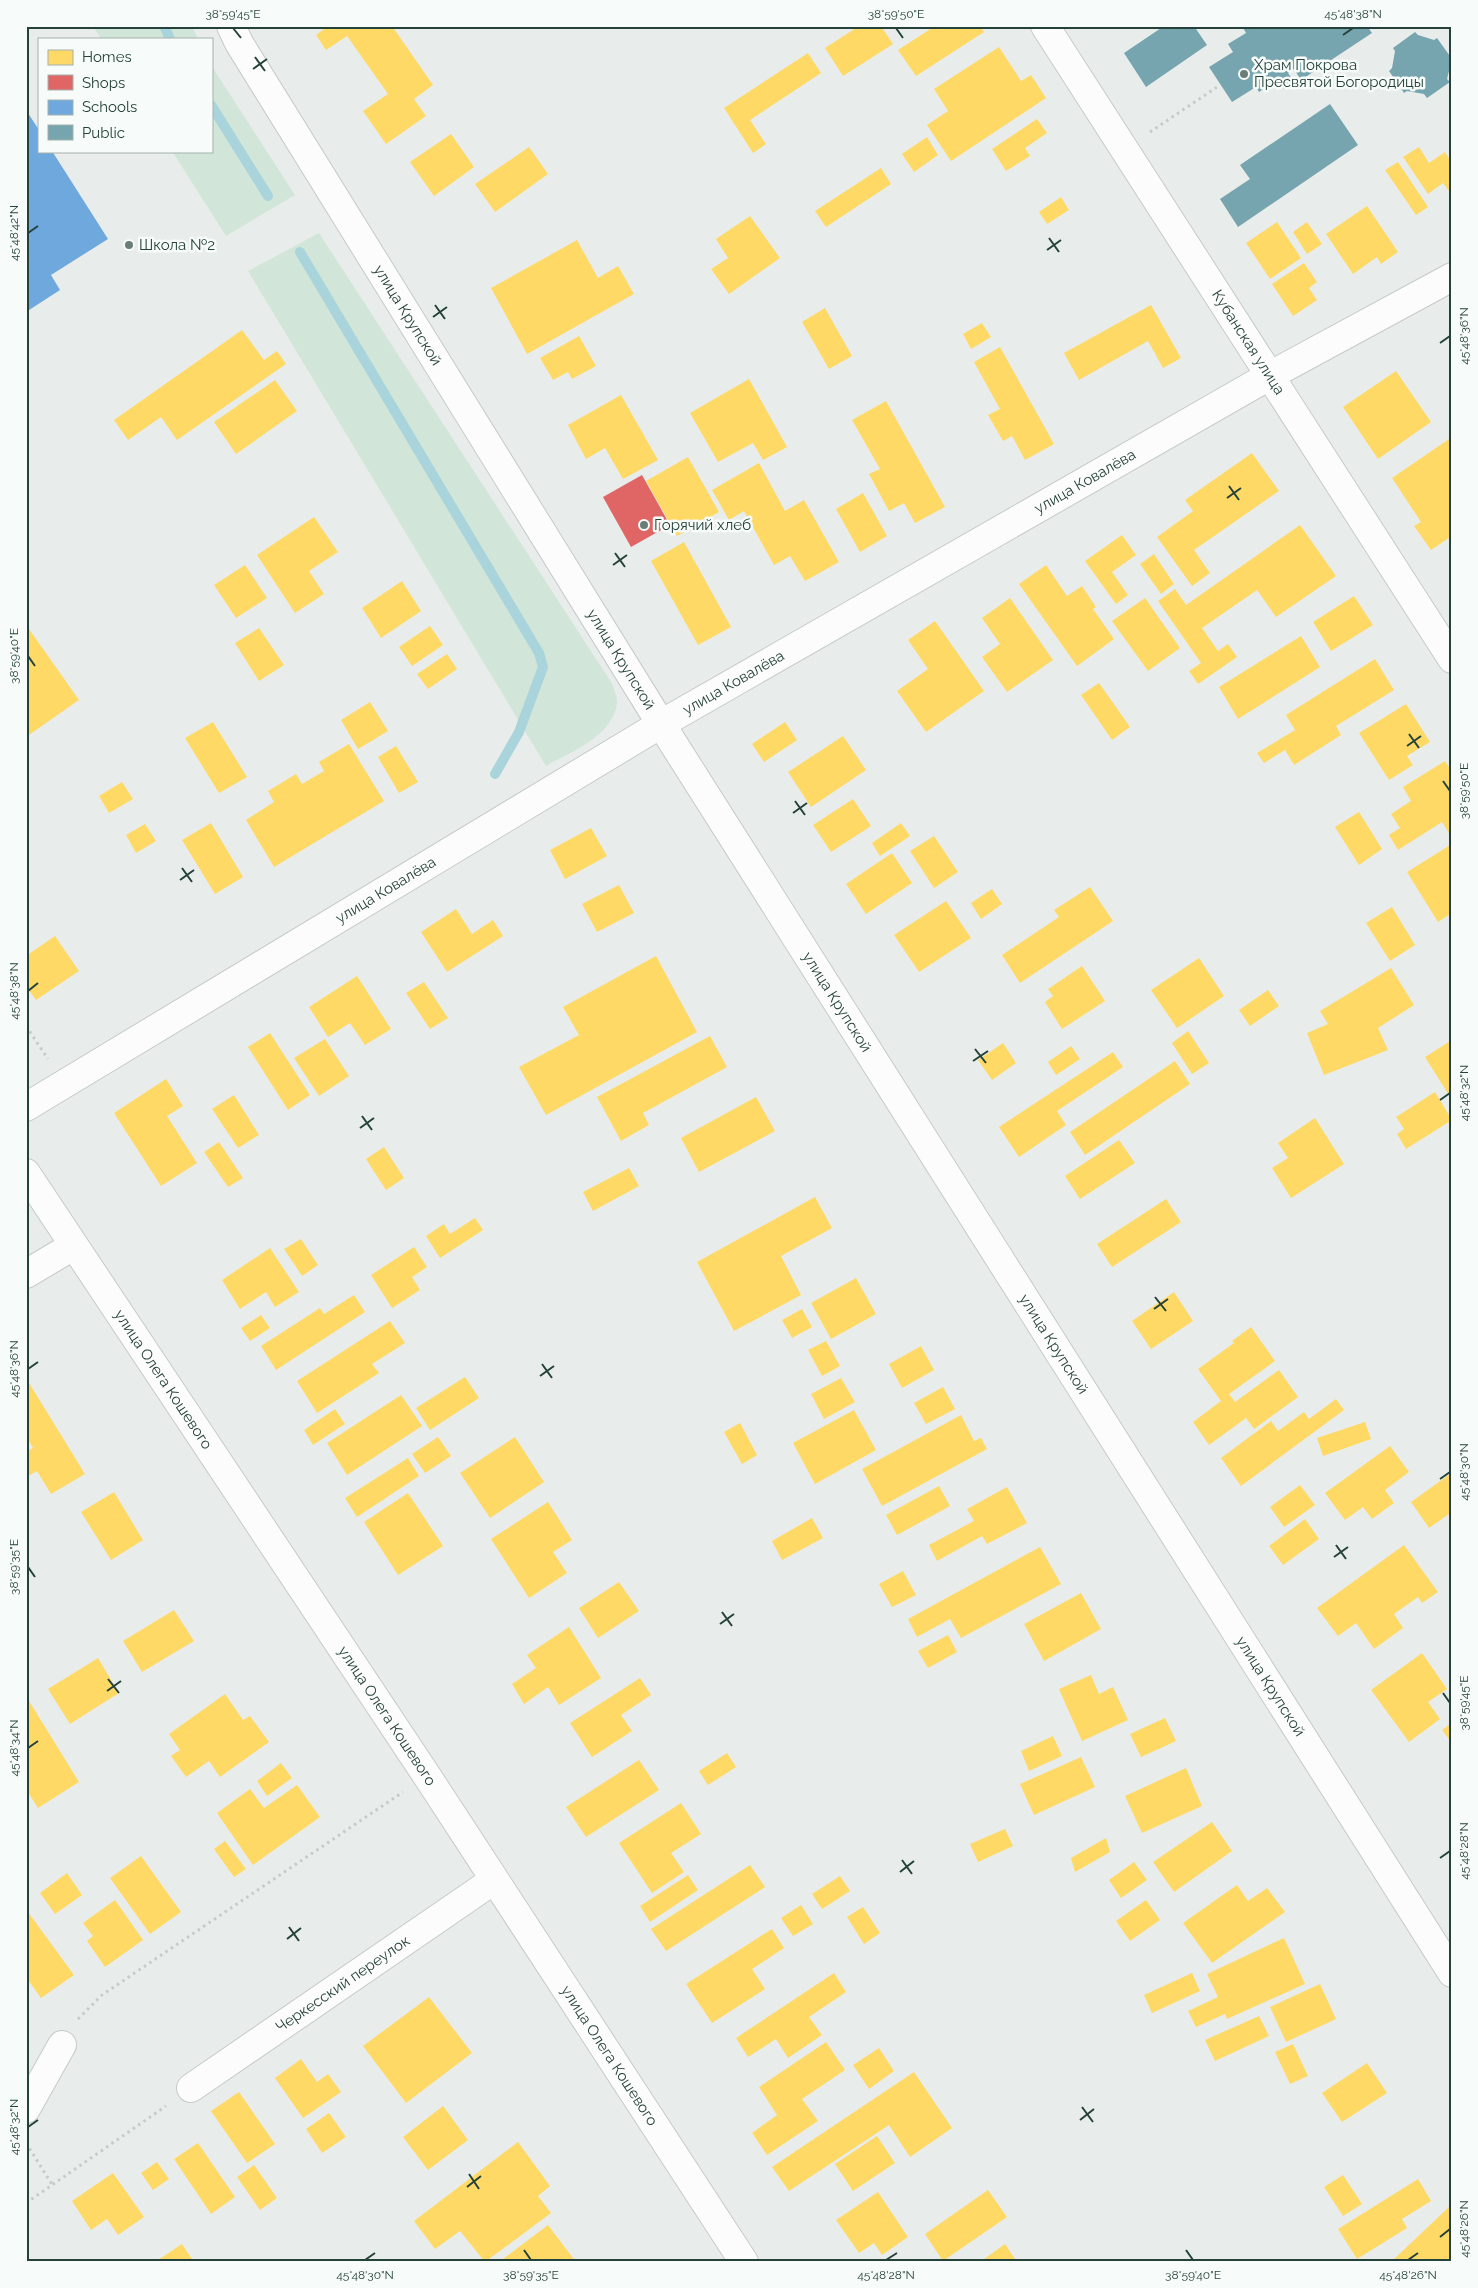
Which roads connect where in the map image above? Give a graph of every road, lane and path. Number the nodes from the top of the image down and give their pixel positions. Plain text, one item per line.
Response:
1 (231, 26) edge
2 (1045, 26) edge
3 (1220, 86) dead end
4 (1124, 149) junction
5 (1452, 277) edge
6 (1271, 375) junction
7 (1452, 659) edge
8 (661, 724) junction
9 (26, 1026) edge
10 (65, 1084) junction
11 (26, 1107) edge
12 (26, 1173) edge
13 (73, 1246) junction
14 (26, 1274) edge
15 (427, 1776) junction
16 (494, 1880) junction
17 (1452, 1973) edge
18 (62, 2045) joint
19 (191, 2088) joint
20 (26, 2108) edge
21 (26, 2143) edge
22 (53, 2186) junction
23 (26, 2202) edge
24 (744, 2262) edge

1 - 8 street, улица Крупской
2 - 4 street, Кубанская улица
3 - 4 path
4 - 6 street, Кубанская улица
5 - 6 street, улица Ковалёва
6 - 7 street, Кубанская улица
6 - 8 street, улица Ковалёва
8 - 10 street, улица Ковалёва
8 - 17 street, улица Крупской
9 - 10 path
10 - 11 street, улица Ковалёва
12 - 13 street, улица Олега Кошевого
13 - 14 street
13 - 15 street, улица Олега Кошевого
15 - 16 street, улица Олега Кошевого
15 - 18 path
16 - 19 street, Черкесский переулок
16 - 24 street, улица Олега Кошевого
18 - 20 street
19 - 22 path
21 - 22 path
22 - 23 path

